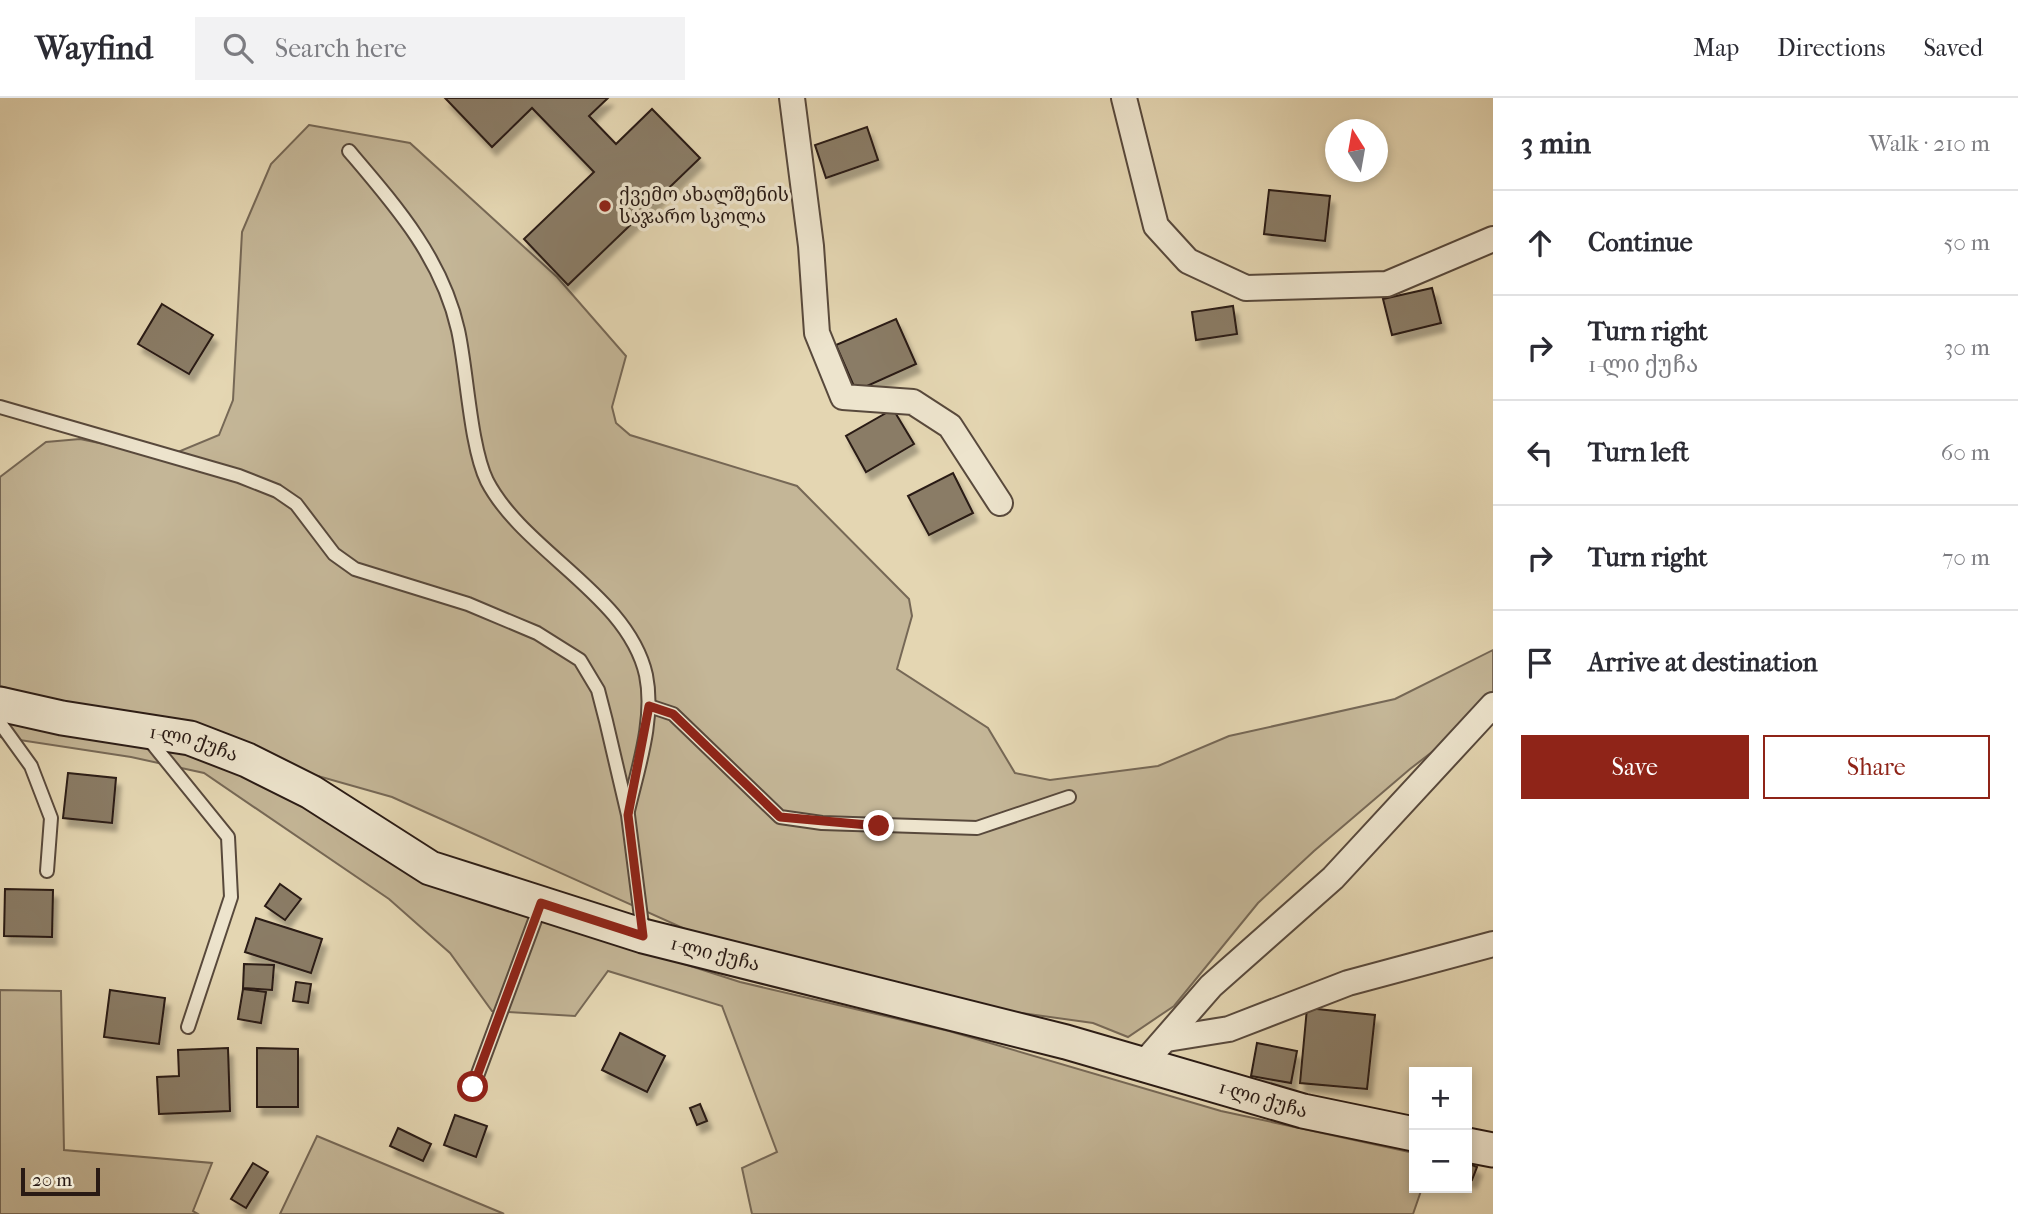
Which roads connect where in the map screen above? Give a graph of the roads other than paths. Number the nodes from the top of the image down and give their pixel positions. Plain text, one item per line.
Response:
1 (792, 98) edge
2 (1124, 98) edge
3 (349, 151) dead end
4 (1493, 239) edge
5 (0, 407) edge
6 (1000, 503) dead end
7 (0, 704) edge
8 (1493, 705) edge
9 (649, 706) junction
10 (0, 723) edge
11 (140, 728) junction
12 (1069, 797) dead end
13 (628, 815) junction
14 (47, 871) dead end
15 (541, 903) junction
16 (643, 936) junction
17 (1493, 944) edge
18 (188, 1027) dead end
19 (1167, 1039) junction
20 (1144, 1063) junction
21 (473, 1087) dead end
22 (1409, 1133) edge
23 (1472, 1146) edge
24 (1493, 1150) edge

1 - 6 street
2 - 4 street
3 - 9 lane
5 - 13 lane
7 - 11 street, 1-ლი ქუჩა
8 - 19 street
9 - 12 lane
9 - 13 lane
10 - 14 lane
11 - 15 street, 1-ლი ქუჩა
11 - 18 lane
13 - 16 lane
15 - 16 street, 1-ლი ქუჩა
15 - 21 lane
16 - 20 street, 1-ლი ქუჩა
17 - 19 street
19 - 20 street
20 - 22 street, 1-ლი ქუჩა
23 - 24 street

